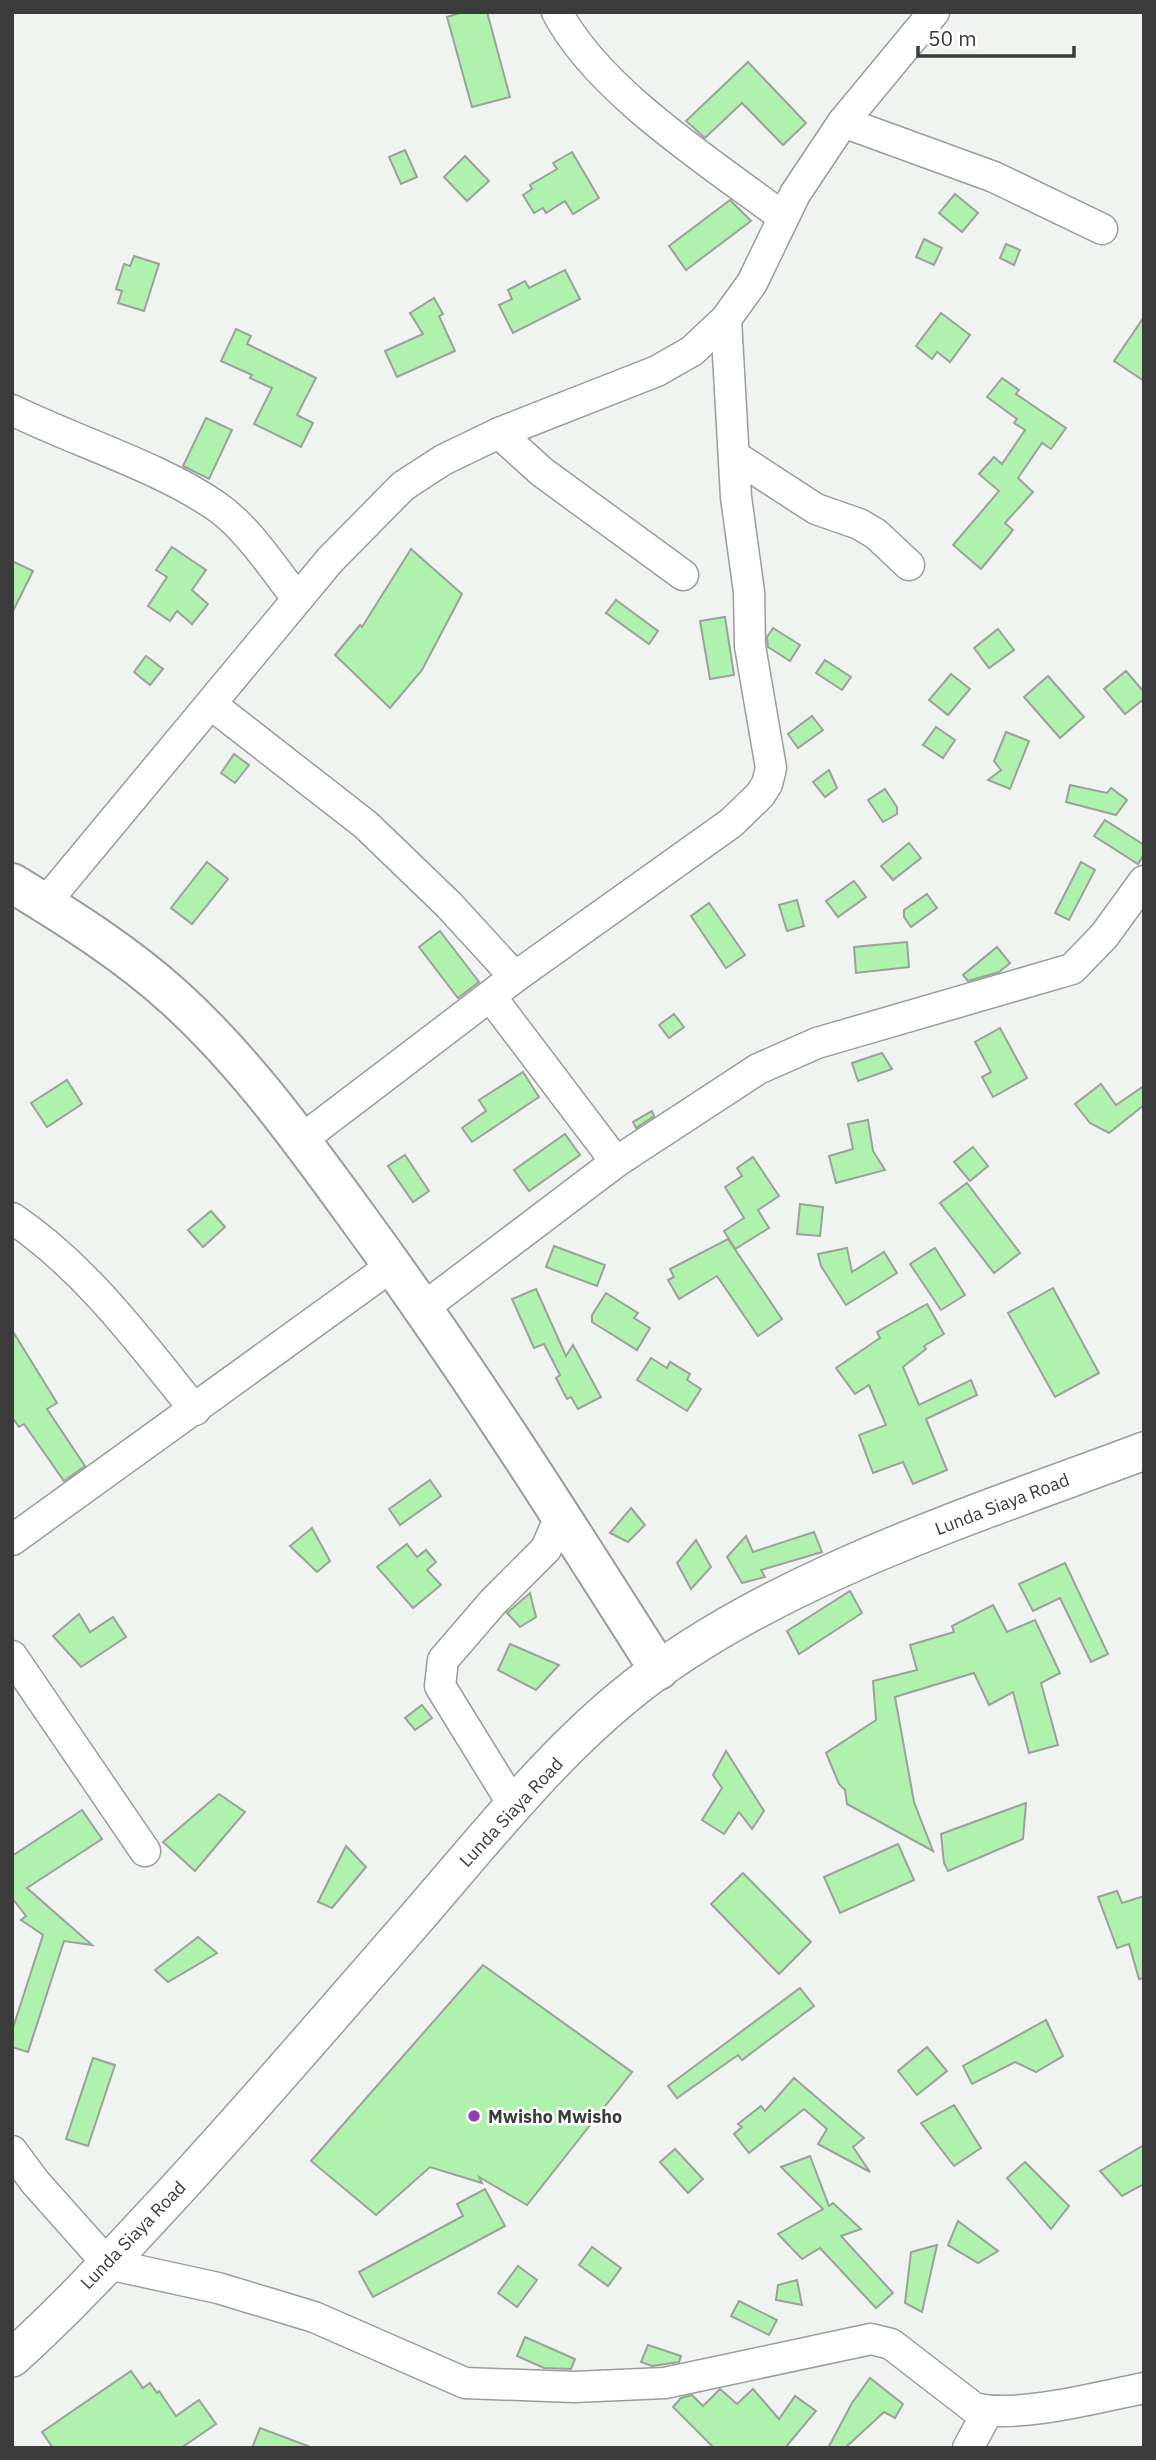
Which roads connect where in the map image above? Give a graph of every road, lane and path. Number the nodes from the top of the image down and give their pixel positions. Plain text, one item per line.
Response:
1 (557, 12) edge
2 (934, 12) edge
3 (843, 122) junction
4 (783, 217) junction
5 (1102, 229) dead end
6 (726, 319) junction
7 (12, 410) edge
8 (499, 433) junction
9 (736, 457) junction
10 (909, 565) dead end
11 (684, 575) dead end
12 (297, 598) junction
13 (212, 705) junction
14 (1144, 881) edge
15 (12, 883) edge
16 (45, 903) junction
17 (515, 978) junction
18 (491, 997) junction
19 (301, 1140) junction
20 (616, 1162) junction
21 (12, 1218) edge
22 (393, 1265) junction
23 (423, 1308) junction
24 (195, 1410) junction
25 (1144, 1451) edge
26 (561, 1514) junction
27 (12, 1540) edge
28 (12, 1656) edge
29 (659, 1670) junction
30 (514, 1806) junction
31 (145, 1851) dead end
32 (12, 2151) edge
33 (108, 2264) junction
34 (12, 2358) edge
35 (1144, 2388) edge
36 (988, 2411) junction
37 (968, 2448) edge

1 - 4 street
2 - 3 street
3 - 4 street
3 - 5 street
4 - 6 street
6 - 8 street
6 - 9 street
7 - 12 street
8 - 11 street
8 - 12 street
9 - 10 street
9 - 17 street
12 - 13 street
13 - 16 street
13 - 17 street
14 - 20 street
15 - 16 highway
16 - 19 highway
17 - 18 street
18 - 19 street
18 - 20 street
19 - 22 highway
20 - 23 street
21 - 24 street
22 - 23 highway
22 - 24 street
23 - 26 highway
24 - 27 street
25 - 29 main road, Lunda Siaya Road
26 - 29 highway
26 - 30 street
28 - 31 street
29 - 30 main road, Lunda Siaya Road
30 - 33 main road, Lunda Siaya Road
32 - 33 street
33 - 34 main road, Lunda Siaya Road
33 - 36 street
35 - 36 street
36 - 37 street

